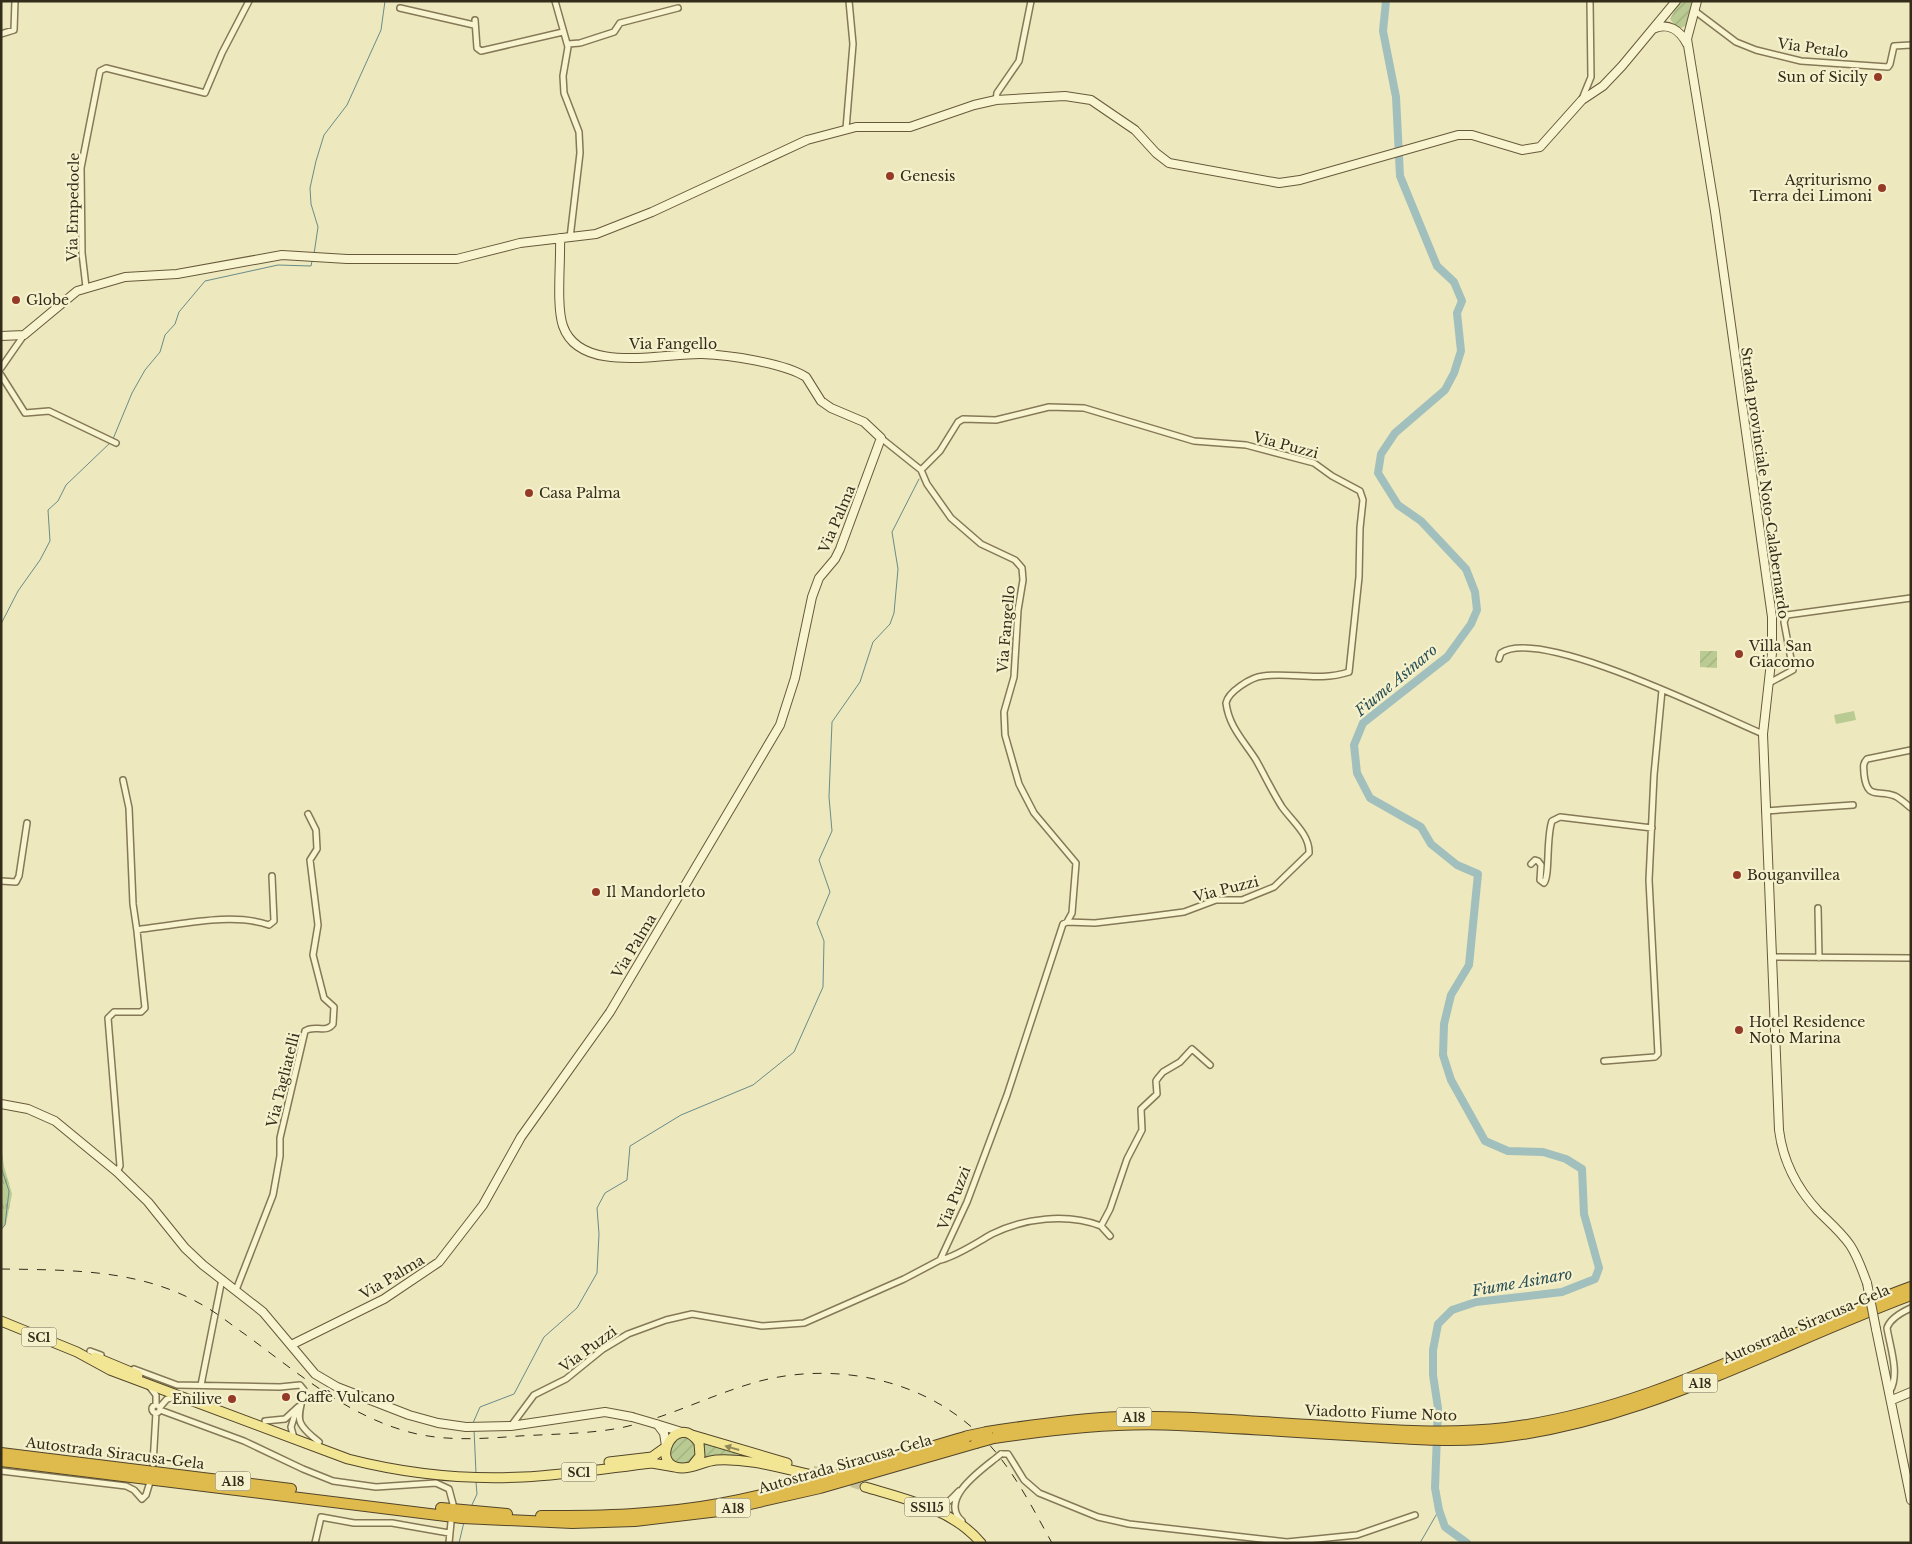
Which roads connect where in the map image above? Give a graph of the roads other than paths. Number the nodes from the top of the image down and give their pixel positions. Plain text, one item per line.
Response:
1 (14, 1) edge
2 (249, 1) edge
3 (555, 1) edge
4 (849, 1) edge
5 (1590, 1) edge
6 (1676, 1) edge
7 (1697, 1) edge
8 (1029, 2) edge
9 (400, 8) dead end
10 (678, 8) dead end
11 (1695, 11) junction
12 (1668, 13) junction
13 (1703, 18) junction
14 (1691, 25) junction
15 (1670, 27) junction
16 (1652, 30) junction
17 (1679, 31) junction
18 (563, 32) junction
19 (1, 34) edge
20 (568, 44) junction
21 (1911, 45) edge
22 (1690, 51) junction
23 (996, 100) junction
24 (1582, 100) junction
25 (846, 129) junction
26 (560, 238) junction
27 (570, 238) junction
28 (86, 286) junction
29 (24, 335) junction
30 (1, 336) edge
31 (1, 368) edge
32 (1, 375) edge
33 (881, 438) junction
34 (116, 442) dead end
35 (921, 470) junction
36 (1911, 598) edge
37 (1499, 659) dead end
38 (1769, 683) junction
39 (1662, 690) junction
40 (1763, 734) junction
41 (1911, 750) edge
42 (123, 780) dead end
43 (1853, 805) dead end
44 (1911, 808) edge
45 (1765, 811) junction
46 (308, 814) dead end
47 (27, 822) dead end
48 (1652, 828) junction
49 (1531, 864) dead end
50 (272, 876) dead end
51 (1, 881) edge
52 (1818, 908) dead end
53 (1067, 922) junction
54 (137, 932) junction
55 (1770, 957) junction
56 (1819, 958) junction
57 (1911, 958) edge
58 (1604, 1060) dead end
59 (1210, 1065) dead end
60 (1, 1104) edge
61 (117, 1172) junction
62 (1101, 1226) junction
63 (1110, 1236) dead end
64 (940, 1260) junction
65 (222, 1279) junction
66 (1911, 1288) edge
67 (236, 1290) junction
68 (1911, 1295) edge
69 (1911, 1308) edge
70 (1, 1320) edge
71 (291, 1345) junction
72 (90, 1351) dead end
73 (77, 1352) junction
74 (147, 1384) junction
75 (201, 1385) junction
76 (164, 1388) junction
77 (1890, 1391) junction
78 (1911, 1392) edge
79 (180, 1397) junction
80 (1892, 1400) junction
81 (158, 1407) junction
82 (299, 1408) junction
83 (265, 1421) junction
84 (656, 1424) junction
85 (511, 1426) junction
86 (290, 1434) junction
87 (687, 1434) junction
88 (1480, 1434) junction
89 (991, 1435) joint
90 (319, 1442) junction
91 (666, 1447) junction
92 (1, 1454) edge
93 (1, 1461) edge
94 (153, 1464) dead end
95 (675, 1466) junction
96 (692, 1466) junction
97 (389, 1467) junction
98 (1, 1471) edge
99 (483, 1476) junction
100 (150, 1482) dead end
101 (895, 1496) junction
102 (1911, 1500) edge
103 (952, 1503) junction
104 (453, 1504) dead end
105 (904, 1504) junction
106 (463, 1514) junction
107 (945, 1515) junction
108 (1415, 1515) dead end
109 (451, 1522) dead end
110 (450, 1533) junction
111 (973, 1540) edge
112 (315, 1543) edge
113 (449, 1543) edge
114 (983, 1543) edge

1 - 19 street
2 - 28 street, Via Empedocle
3 - 18 street
4 - 25 street
5 - 24 street
6 - 12 street
7 - 11 street
8 - 23 street
9 - 18 street
10 - 20 street
11 - 13 street
11 - 14 street
12 - 15 street
12 - 16 street
13 - 14 street
13 - 21 street, Via Petalo
14 - 17 street
14 - 22 street
15 - 16 street
15 - 17 street
16 - 24 street
17 - 22 street
18 - 20 street
20 - 27 street
22 - 38 street, Strada provinciale Noto-Calabernardo
23 - 24 street
23 - 25 street
25 - 27 street
26 - 27 street
26 - 28 street
26 - 33 street, Via Fangello
28 - 29 street
29 - 30 street
29 - 31 street
32 - 34 street
33 - 35 street, Via Fangello
33 - 71 street, Via Palma
35 - 53 street, Via Fangello
35 - 53 street, Via Puzzi
36 - 38 street
37 - 39 street
38 - 40 street, Strada provinciale Noto-Calabernardo
39 - 40 street
39 - 48 street
40 - 45 street, Strada provinciale Noto-Calabernardo
41 - 44 street
42 - 54 street
43 - 45 street
45 - 55 street, Strada provinciale Noto-Calabernardo
46 - 67 street, Via Tagliatelli
47 - 51 street
48 - 49 street
48 - 58 street
50 - 54 street
52 - 56 street
53 - 64 street, Via Puzzi
54 - 61 street
55 - 56 street
55 - 77 street, Strada provinciale Noto-Calabernardo, bridge
56 - 57 street
59 - 62 street
60 - 61 street
61 - 65 street
62 - 63 street
62 - 64 street
64 - 85 street, Via Puzzi
65 - 67 street
65 - 75 street
66 - 88 highway, Autostrada Siracusa-Gela / A18
67 - 71 street
68 - 88 highway, Autostrada Siracusa-Gela / A18
69 - 77 street
70 - 73 main road, SC1
71 - 85 street
72 - 75 street
73 - 74 main road, SC1
73 - 76 main road, SC1
74 - 76 main road, SC1
74 - 81 street
75 - 82 street
76 - 79 main road, SC1
76 - 81 street
76 - 83 main road, SC1
77 - 80 street
78 - 80 street
79 - 81 street
79 - 86 main road, SC1
80 - 102 street
81 - 94 street
81 - 104 street
82 - 83 street
82 - 86 street
82 - 90 street
83 - 86 main road, SC1
84 - 85 street, bridge
84 - 87 street
84 - 91 street
86 - 90 main road, SC1
86 - 97 main road, SC1
87 - 91 main road
87 - 96 main road
96 -> 87 main road
88 - 89 highway, Viadotto Fiume Noto / A18
89 - 106 highway, Autostrada Siracusa-Gela / A18, bridge
90 - 97 main road, SC1
91 - 95 main road
91 - 99 main road, SC1
92 - 106 highway, Autostrada Siracusa-Gela / A18
93 - 106 highway, Autostrada Siracusa-Gela / A18
95 - 96 main road
95 - 99 main road, SC1
97 - 99 main road, SC1
98 - 100 street
101 - 103 street
101 - 105 main road, SS115
101 - 107 main road, SS115
103 - 107 street
103 - 108 street, bridge
103 - 114 street
105 - 107 street
105 - 111 main road, SS115
107 - 111 street
107 - 114 main road, SS115
109 - 110 street
110 - 112 street
110 - 113 street

